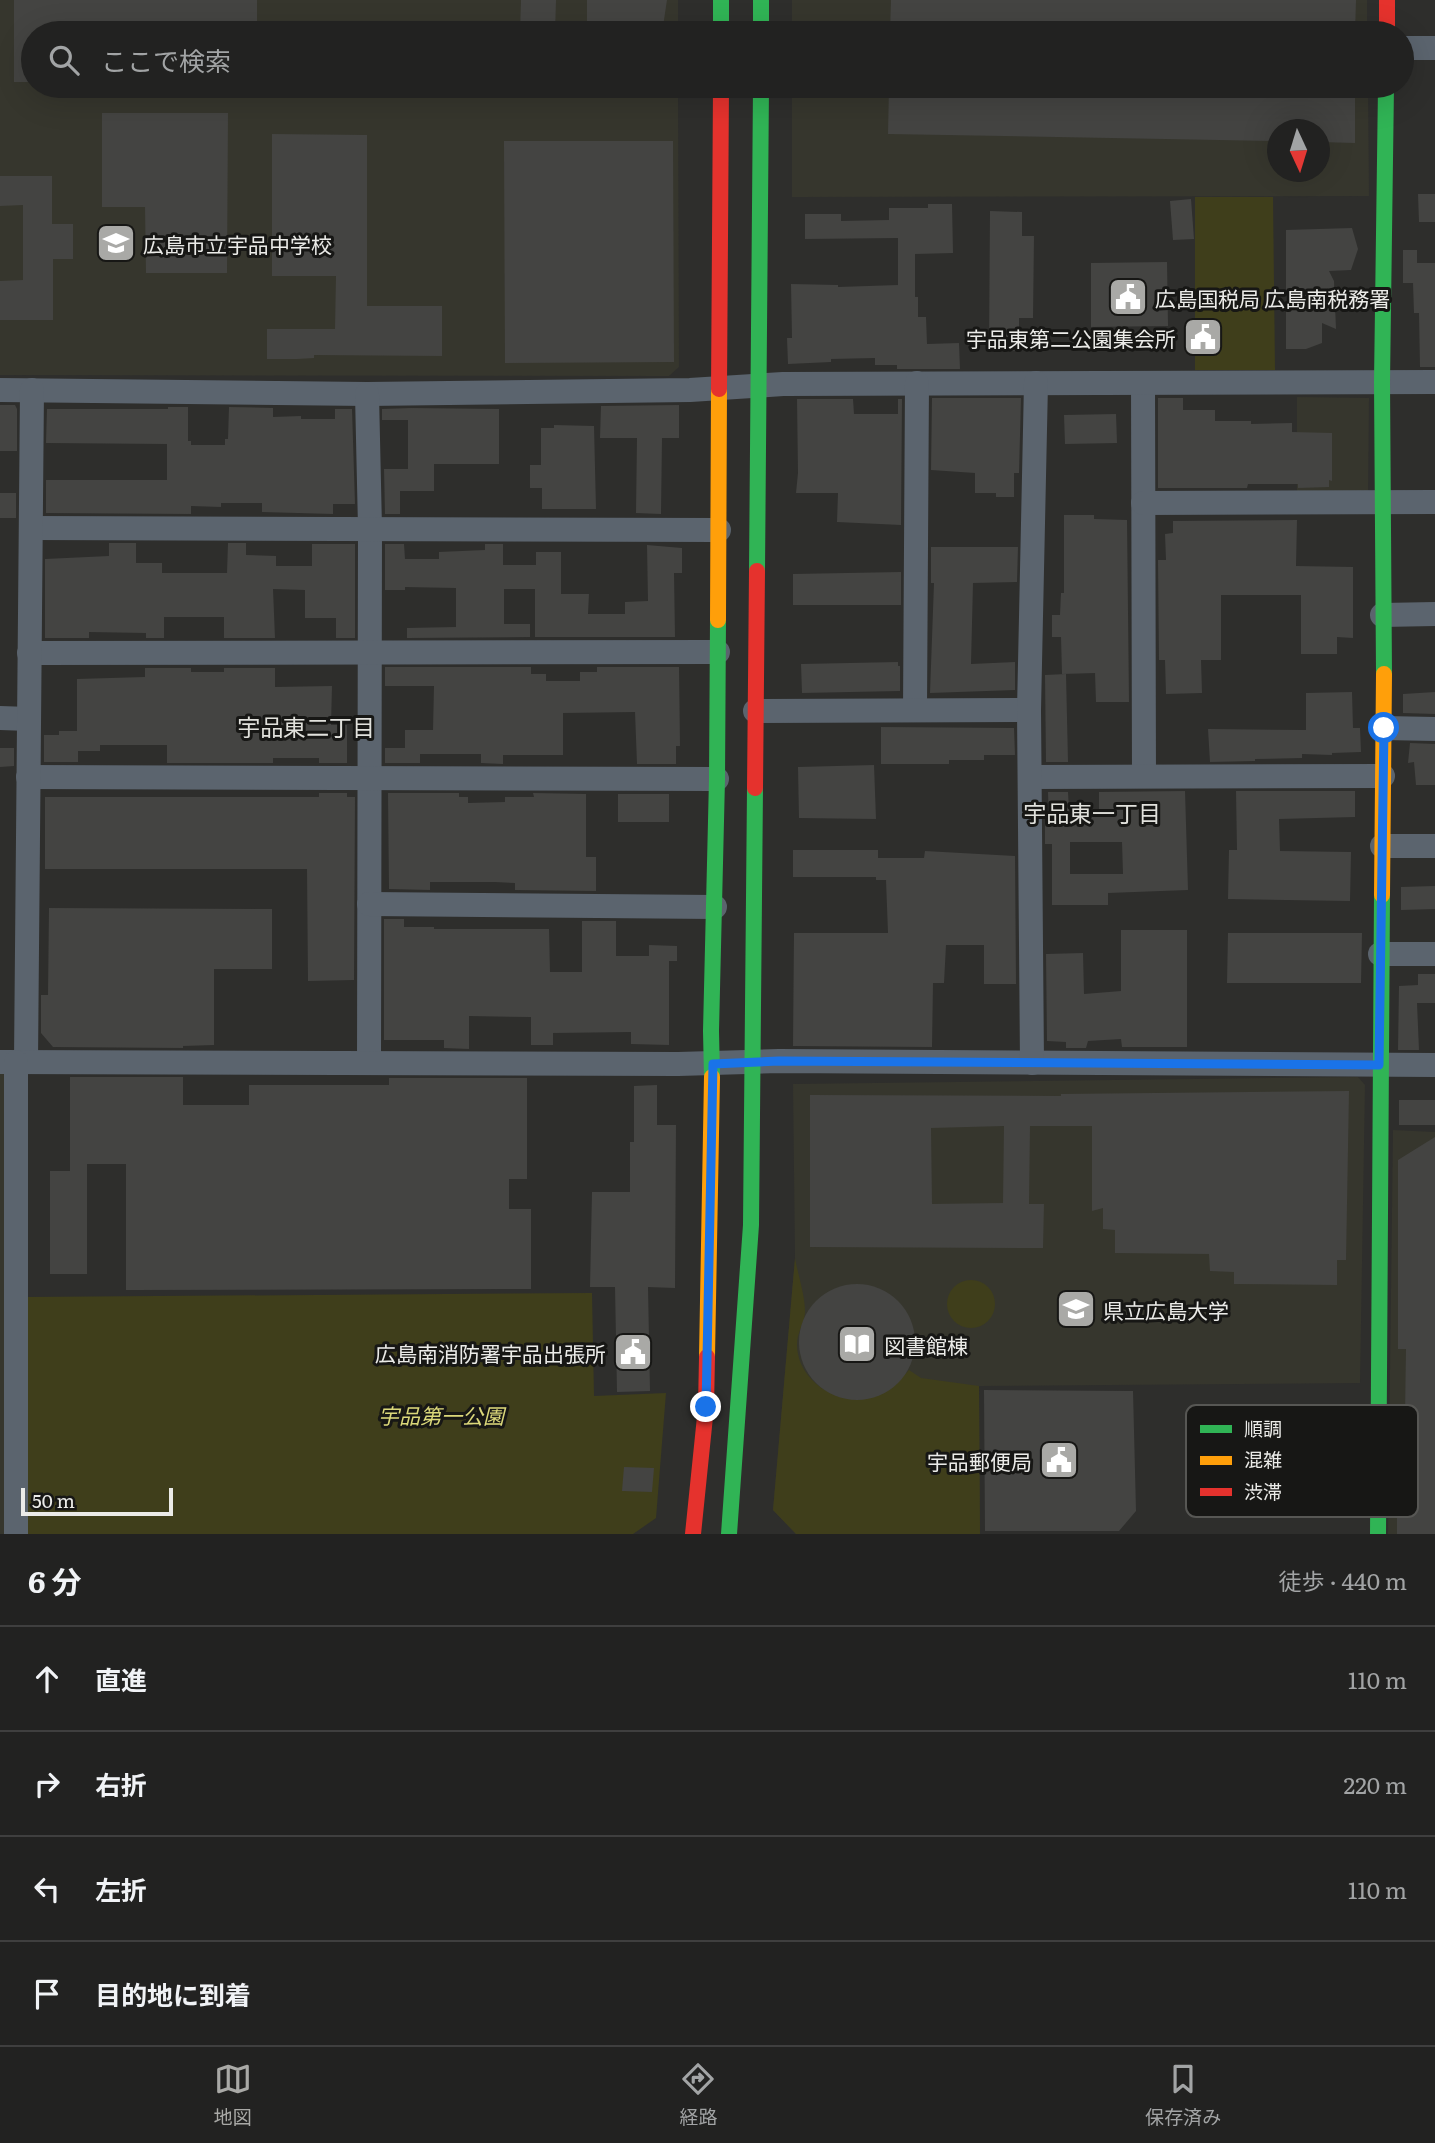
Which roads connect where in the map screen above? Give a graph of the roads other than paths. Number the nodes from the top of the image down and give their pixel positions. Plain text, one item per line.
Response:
1 (721, 0) edge
2 (761, 0) edge
3 (1387, 0) edge
4 (721, 21) edge
5 (761, 21) edge
6 (1387, 21) edge
7 (1414, 48) edge
8 (1435, 48) edge
9 (721, 98) edge
10 (761, 98) edge
11 (1386, 98) edge
12 (1382, 382) junction
13 (1435, 382) edge
14 (917, 383) junction
15 (1036, 383) junction
16 (1143, 383) junction
17 (758, 384) junction
18 (719, 387) junction
19 (0, 390) edge
20 (32, 390) junction
21 (367, 394) junction
22 (1382, 502) junction
23 (1435, 502) edge
24 (1143, 503) junction
25 (30, 528) junction
26 (370, 528) junction
27 (719, 530) junction
28 (1382, 614) junction
29 (1435, 614) edge
30 (718, 652) junction
31 (29, 653) junction
32 (370, 653) junction
33 (915, 710) junction
34 (1029, 710) junction
35 (755, 711) junction
36 (0, 718) edge
37 (29, 719) junction
38 (1384, 728) junction
39 (1435, 729) edge
40 (1144, 776) junction
41 (1383, 776) junction
42 (28, 777) junction
43 (369, 777) junction
44 (1030, 777) junction
45 (717, 779) junction
46 (1382, 846) junction
47 (1435, 846) edge
48 (369, 904) junction
49 (715, 907) junction
50 (1380, 954) junction
51 (1435, 954) edge
52 (754, 1061) junction
53 (14, 1062) edge
54 (369, 1063) junction
55 (1032, 1063) junction
56 (713, 1064) junction
57 (1379, 1065) junction
58 (1435, 1065) edge
59 (1378, 1405) edge
60 (16, 1534) edge
61 (693, 1534) edge
62 (729, 1534) edge

1 - 4 street
2 - 5 street
3 - 6 street
7 - 8 street
9 - 18 street
10 - 17 street
11 - 12 street
12 - 13 street
12 - 16 street
12 - 22 street
14 - 15 street
14 - 17 street
14 - 33 street
15 - 16 street
15 - 34 street
16 - 24 street
17 - 18 street
17 - 35 street
18 - 21 street
18 - 27 street
19 - 20 street
20 - 21 street
20 - 25 street
21 - 26 street
22 - 23 street
22 - 24 street
22 - 28 street
24 - 40 street
25 - 26 street
25 - 31 street
26 - 27 street
26 - 32 street
27 - 30 street
28 - 29 street
28 - 38 street
30 - 32 street
30 - 45 street
31 - 32 street
31 - 37 street
32 - 43 street
33 - 34 street
33 - 35 street
34 - 44 street
35 - 52 street
36 - 37 street
37 - 42 street
38 - 39 street
38 - 41 street
40 - 41 street
40 - 44 street
41 - 46 street
42 - 43 street
42 - 53 street
43 - 45 street
43 - 48 street
44 - 55 street
45 - 49 street
46 - 47 street
46 - 50 street
48 - 49 street
48 - 54 street
49 - 56 street
50 - 51 street
50 - 57 street
52 - 55 street
52 - 56 street
52 - 62 street
53 - 54 street
53 - 60 street
54 - 56 street
55 - 57 street
56 - 61 street
57 - 58 street
57 - 59 street

